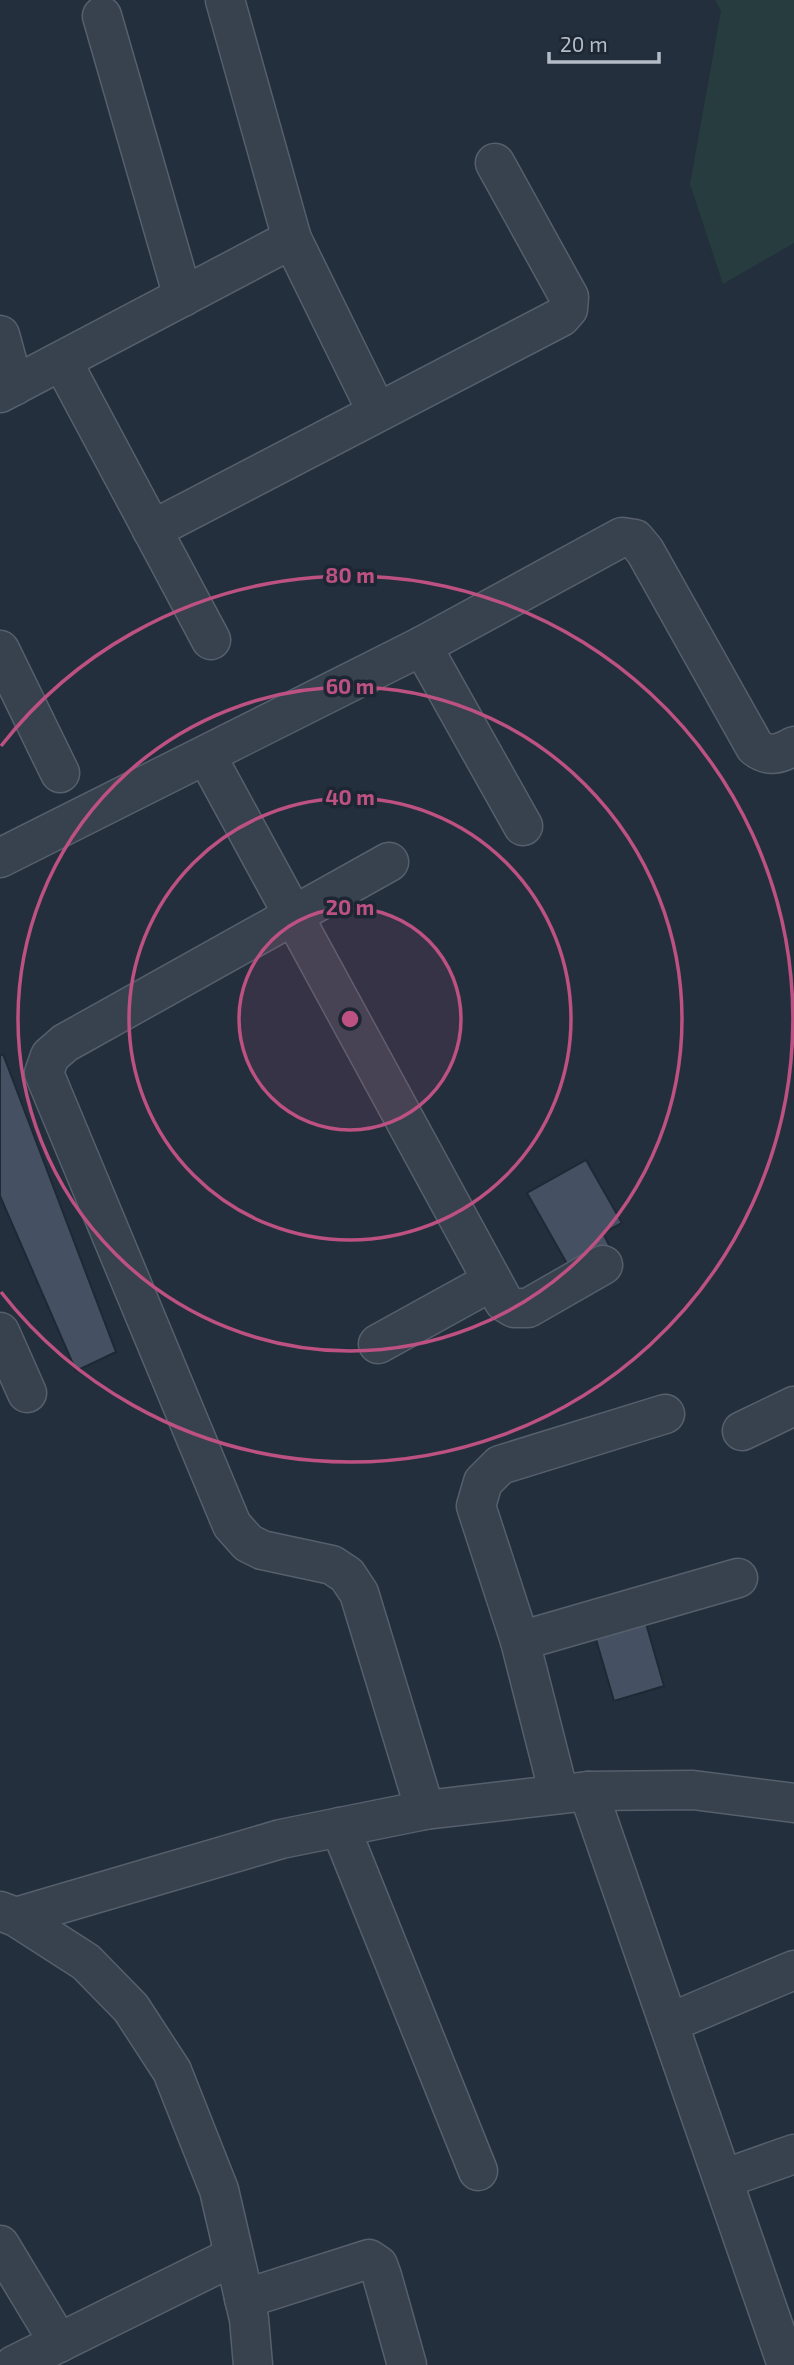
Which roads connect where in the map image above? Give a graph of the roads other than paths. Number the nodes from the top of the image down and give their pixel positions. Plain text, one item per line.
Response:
1 (225, 0) edge
2 (102, 16) dead end
3 (495, 163) dead end
4 (292, 239) junction
5 (183, 297) junction
6 (0, 335) edge
7 (62, 361) junction
8 (7, 389) edge
9 (377, 412) junction
10 (152, 530) junction
11 (211, 640) dead end
12 (422, 646) junction
13 (0, 650) edge
14 (794, 746) edge
15 (206, 755) junction
16 (60, 772) dead end
17 (523, 827) dead end
18 (0, 858) edge
19 (389, 862) dead end
20 (294, 915) junction
21 (603, 1265) dead end
22 (492, 1281) junction
23 (0, 1332) edge
24 (378, 1344) dead end
25 (27, 1393) dead end
26 (794, 1406) edge
27 (665, 1414) dead end
28 (741, 1431) dead end
29 (738, 1578) dead end
30 (520, 1641) junction
31 (573, 1792) junction
32 (794, 1803) edge
33 (425, 1810) junction
34 (340, 1827) junction
35 (8, 1914) edge
36 (794, 1970) edge
37 (669, 2023) junction
38 (794, 2154) edge
39 (478, 2171) dead end
40 (723, 2179) junction
41 (0, 2245) edge
42 (234, 2256) junction
43 (244, 2299) junction
44 (59, 2343) junction
45 (14, 2365) edge
46 (253, 2365) edge
47 (407, 2365) edge
48 (787, 2365) edge

1 - 4 street
2 - 5 street
3 - 9 street
4 - 5 street
4 - 9 street
5 - 7 street
6 - 8 street
7 - 8 street
7 - 10 street
9 - 10 street
10 - 11 street
12 - 14 street
12 - 15 street
12 - 17 street
13 - 16 street
15 - 18 street
15 - 20 street
19 - 20 street
20 - 22 street
20 - 33 street
21 - 22 street
22 - 24 street
23 - 25 street
26 - 28 street
27 - 30 street
29 - 30 street
30 - 31 street
31 - 32 street
31 - 33 street
31 - 37 street
33 - 34 street
34 - 35 street
34 - 39 street
35 - 42 street
36 - 37 street
37 - 40 street
38 - 40 street
40 - 48 street
41 - 44 street
42 - 43 street
42 - 44 street
43 - 46 street
43 - 47 street
44 - 45 street

